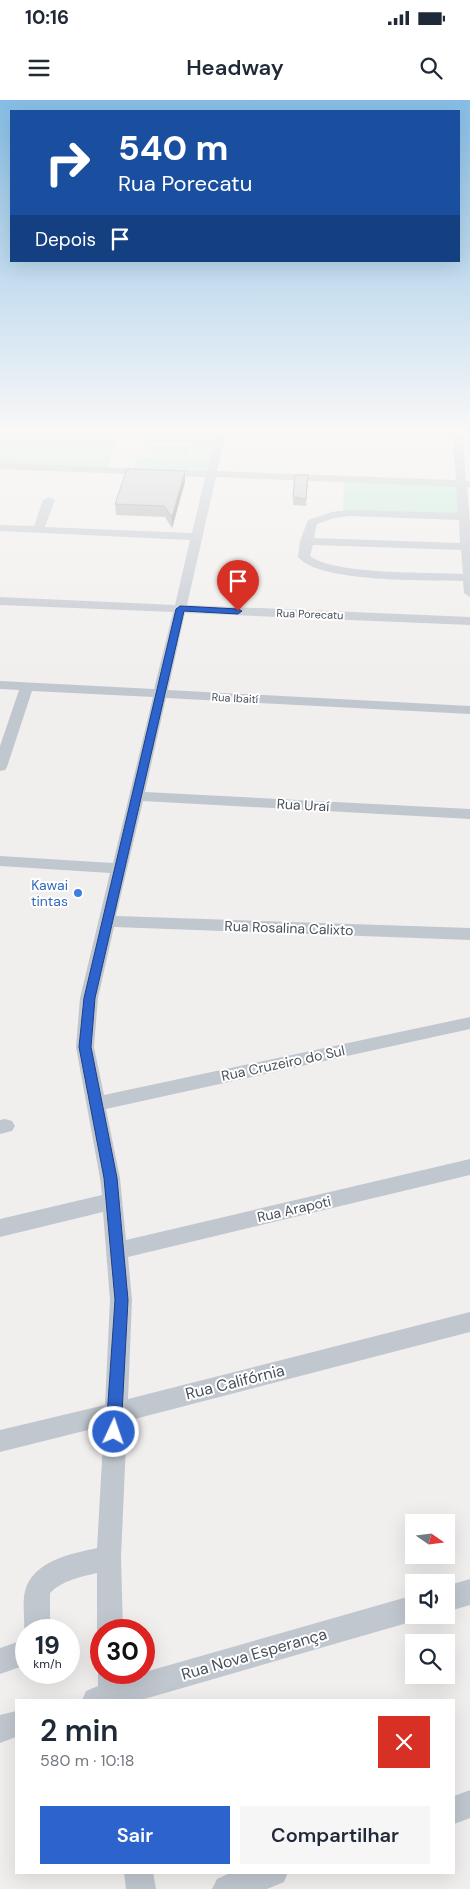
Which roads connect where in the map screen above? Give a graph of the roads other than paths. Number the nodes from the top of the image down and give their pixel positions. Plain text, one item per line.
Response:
1 (44, 512) edge
2 (203, 512) edge
3 (464, 512) edge
4 (464, 517) junction
5 (0, 528) edge
6 (38, 530) junction
7 (197, 537) junction
8 (306, 541) junction
9 (468, 546) edge
10 (469, 578) junction
11 (470, 593) edge
12 (0, 601) edge
13 (180, 609) junction
14 (470, 621) edge
15 (0, 685) edge
16 (27, 686) junction
17 (160, 694) junction
18 (470, 710) edge
19 (0, 767) edge
20 (136, 796) junction
21 (470, 814) edge
22 (0, 862) edge
23 (120, 868) junction
24 (107, 921) junction
25 (470, 934) edge
26 (470, 1023) edge
27 (96, 1104) junction
28 (470, 1168) edge
29 (112, 1200) junction
30 (0, 1228) edge
31 (117, 1251) junction
32 (470, 1322) edge
33 (115, 1414) junction
34 (0, 1441) edge
35 (109, 1557) junction
36 (470, 1592) edge
37 (455, 1596) edge
38 (405, 1610) edge
39 (37, 1619) edge
40 (110, 1619) edge
41 (15, 1656) edge
42 (0, 1661) edge
43 (107, 1692) edge
44 (15, 1724) edge
45 (0, 1729) edge
46 (470, 1804) edge
47 (455, 1810) edge
48 (138, 1874) edge
49 (268, 1874) edge
50 (141, 1889) edge
51 (227, 1889) edge

1 - 6 street
2 - 7 street
3 - 4 street
4 - 8 street
4 - 9 street
5 - 6 street
6 - 7 street
7 - 13 street
8 - 9 street
8 - 10 street
9 - 10 street
10 - 11 street
12 - 13 street, Rua Porecatu
13 - 14 street, Rua Porecatu
13 - 17 street
15 - 16 street, Rua Ibaití
16 - 17 street, Rua Ibaití
16 - 19 street
17 - 18 street, Rua Ibaití
17 - 20 street
20 - 21 street, Rua Uraí
20 - 23 street
22 - 23 street
23 - 24 street
24 - 25 street, Rua Rosalina Calixto
24 - 27 street
26 - 27 street, Rua Cruzeiro do Sul
27 - 29 street
28 - 31 street, Rua Arapoti
29 - 30 street
29 - 31 street
31 - 33 street
32 - 33 street, Rua Califórnia
33 - 34 street, Rua Califórnia
33 - 35 street
35 - 39 street
35 - 40 street
36 - 37 street
38 - 43 street, Rua Nova Esperança
41 - 42 street
44 - 45 street
46 - 47 street
48 - 50 street
49 - 51 street

